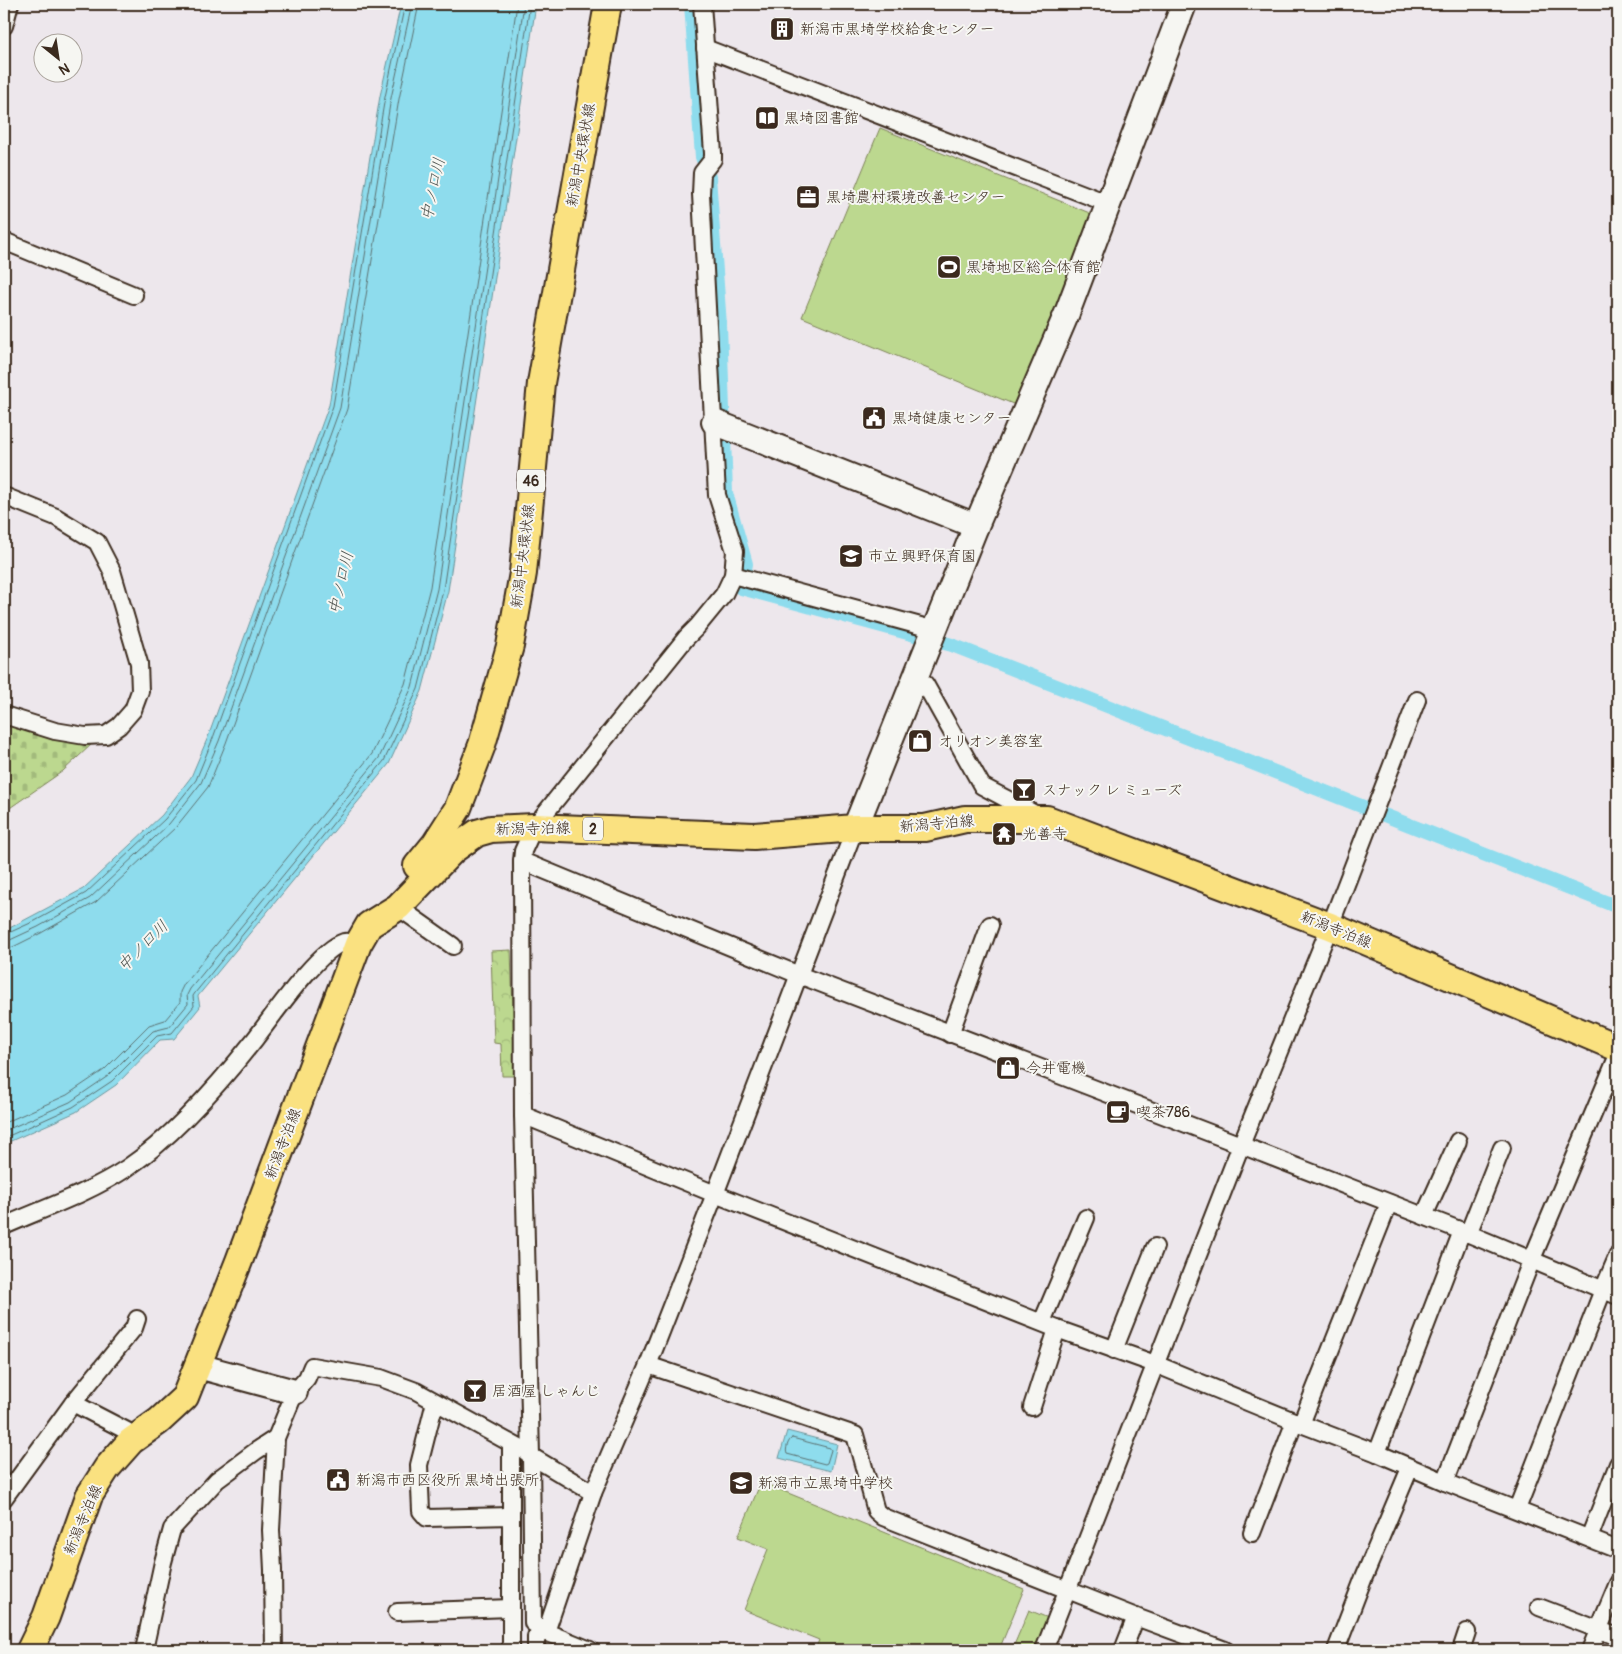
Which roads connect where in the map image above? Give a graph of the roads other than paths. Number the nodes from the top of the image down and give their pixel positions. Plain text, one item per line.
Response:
1 (10, 4) edge
2 (608, 4) edge
3 (702, 4) edge
4 (1184, 4) edge
5 (4, 26) edge
6 (705, 48) junction
7 (1107, 203) junction
8 (4, 242) edge
9 (134, 295) dead end
10 (714, 422) junction
11 (4, 496) edge
12 (976, 526) junction
13 (733, 575) junction
14 (935, 630) junction
15 (916, 679) junction
16 (1417, 700) dead end
17 (4, 715) edge
18 (1046, 820) junction
19 (534, 827) junction
20 (855, 828) junction
21 (522, 861) junction
22 (398, 907) junction
23 (990, 925) dead end
24 (1330, 926) junction
25 (364, 934) junction
26 (453, 946) dead end
27 (799, 975) junction
28 (950, 1034) junction
29 (1618, 1048) edge
30 (1618, 1055) edge
31 (523, 1115) junction
32 (1458, 1141) dead end
33 (1241, 1145) junction
34 (1502, 1148) dead end
35 (715, 1194) junction
36 (1389, 1203) junction
37 (1424, 1216) junction
38 (1086, 1218) dead end
39 (4, 1226) edge
40 (1465, 1233) junction
41 (1155, 1247) dead end
42 (1618, 1255) edge
43 (1532, 1259) junction
44 (1603, 1290) junction
45 (1618, 1296) edge
46 (137, 1319) dead end
47 (1050, 1325) junction
48 (1114, 1350) junction
49 (1155, 1364) junction
50 (648, 1365) junction
51 (198, 1366) junction
52 (295, 1392) junction
53 (435, 1402) junction
54 (73, 1403) junction
55 (1032, 1407) dead end
56 (1298, 1423) junction
57 (276, 1438) junction
58 (131, 1441) junction
59 (511, 1444) junction
60 (1377, 1453) junction
61 (531, 1456) junction
62 (1618, 1464) edge
63 (1410, 1468) junction
64 (1445, 1482) junction
65 (593, 1493) junction
66 (4, 1498) edge
67 (1517, 1509) junction
68 (511, 1516) junction
69 (1252, 1533) dead end
70 (1589, 1538) junction
71 (1618, 1550) edge
72 (1618, 1583) edge
73 (1068, 1589) junction
74 (1539, 1606) dead end
75 (511, 1608) junction
76 (397, 1612) dead end
77 (1136, 1617) junction
78 (1600, 1630) junction
79 (546, 1632) junction
80 (1467, 1632) dead end
81 (1618, 1637) edge
82 (1217, 1649) edge
83 (30, 1650) edge
84 (144, 1650) edge
85 (274, 1650) edge
86 (511, 1650) edge
87 (536, 1650) edge
88 (590, 1650) edge
89 (1044, 1650) edge
90 (1123, 1650) edge
91 (1336, 1650) edge
92 (1461, 1650) edge
93 (1590, 1650) edge

1 - 5 street
2 - 25 main road, 新潟中央環状線 / 46
3 - 6 street
4 - 7 street
6 - 7 street
6 - 10 street
7 - 12 street
8 - 9 street
10 - 12 street
10 - 13 street
11 - 17 street
12 - 14 street
13 - 14 street
13 - 19 street
14 - 15 street
15 - 18 street
15 - 20 street
16 - 24 street
18 - 20 main road, 新潟寺泊線 / 2
18 - 24 main road, 新潟寺泊線 / 2
19 - 20 main road, 新潟寺泊線 / 2
19 - 21 street
19 - 22 main road, 新潟寺泊線 / 2
20 - 27 street
21 - 27 street
21 - 31 street
22 - 25 main road, 新潟寺泊線 / 2
22 - 26 street
23 - 28 street
24 - 29 main road, 新潟寺泊線 / 2
24 - 33 street
25 - 39 street
25 - 51 main road, 新潟寺泊線
27 - 28 street
27 - 35 street
28 - 33 street
30 - 43 street
31 - 35 street
31 - 61 street
32 - 37 street
33 - 36 street
33 - 49 street
34 - 40 street
35 - 47 street
35 - 50 street
36 - 37 street
36 - 56 street
37 - 40 street
38 - 47 street
40 - 43 street
40 - 60 street
41 - 48 street
42 - 44 street
43 - 44 street
43 - 64 street
44 - 45 street
44 - 67 street
46 - 54 street
47 - 48 street
47 - 55 street
48 - 49 street
49 - 56 street
49 - 73 street
50 - 65 street
50 - 73 street
51 - 52 street
51 - 58 main road, 新潟寺泊線
52 - 53 street
52 - 57 street
53 - 59 street
53 - 68 street
54 - 58 street
54 - 66 street
56 - 60 street
56 - 69 street
57 - 84 street
57 - 85 street
58 - 83 main road, 新潟寺泊線
59 - 61 street
59 - 68 street
60 - 63 street
61 - 65 street
61 - 79 street
62 - 70 street
63 - 64 street
63 - 91 street
64 - 67 street
65 - 79 street
67 - 70 street
68 - 75 street
70 - 71 street
72 - 78 street
73 - 77 street
73 - 89 street
74 - 78 street
75 - 76 street
75 - 86 street
77 - 82 street
77 - 90 street
78 - 81 street
78 - 93 street
79 - 87 street
79 - 88 street
80 - 92 street

